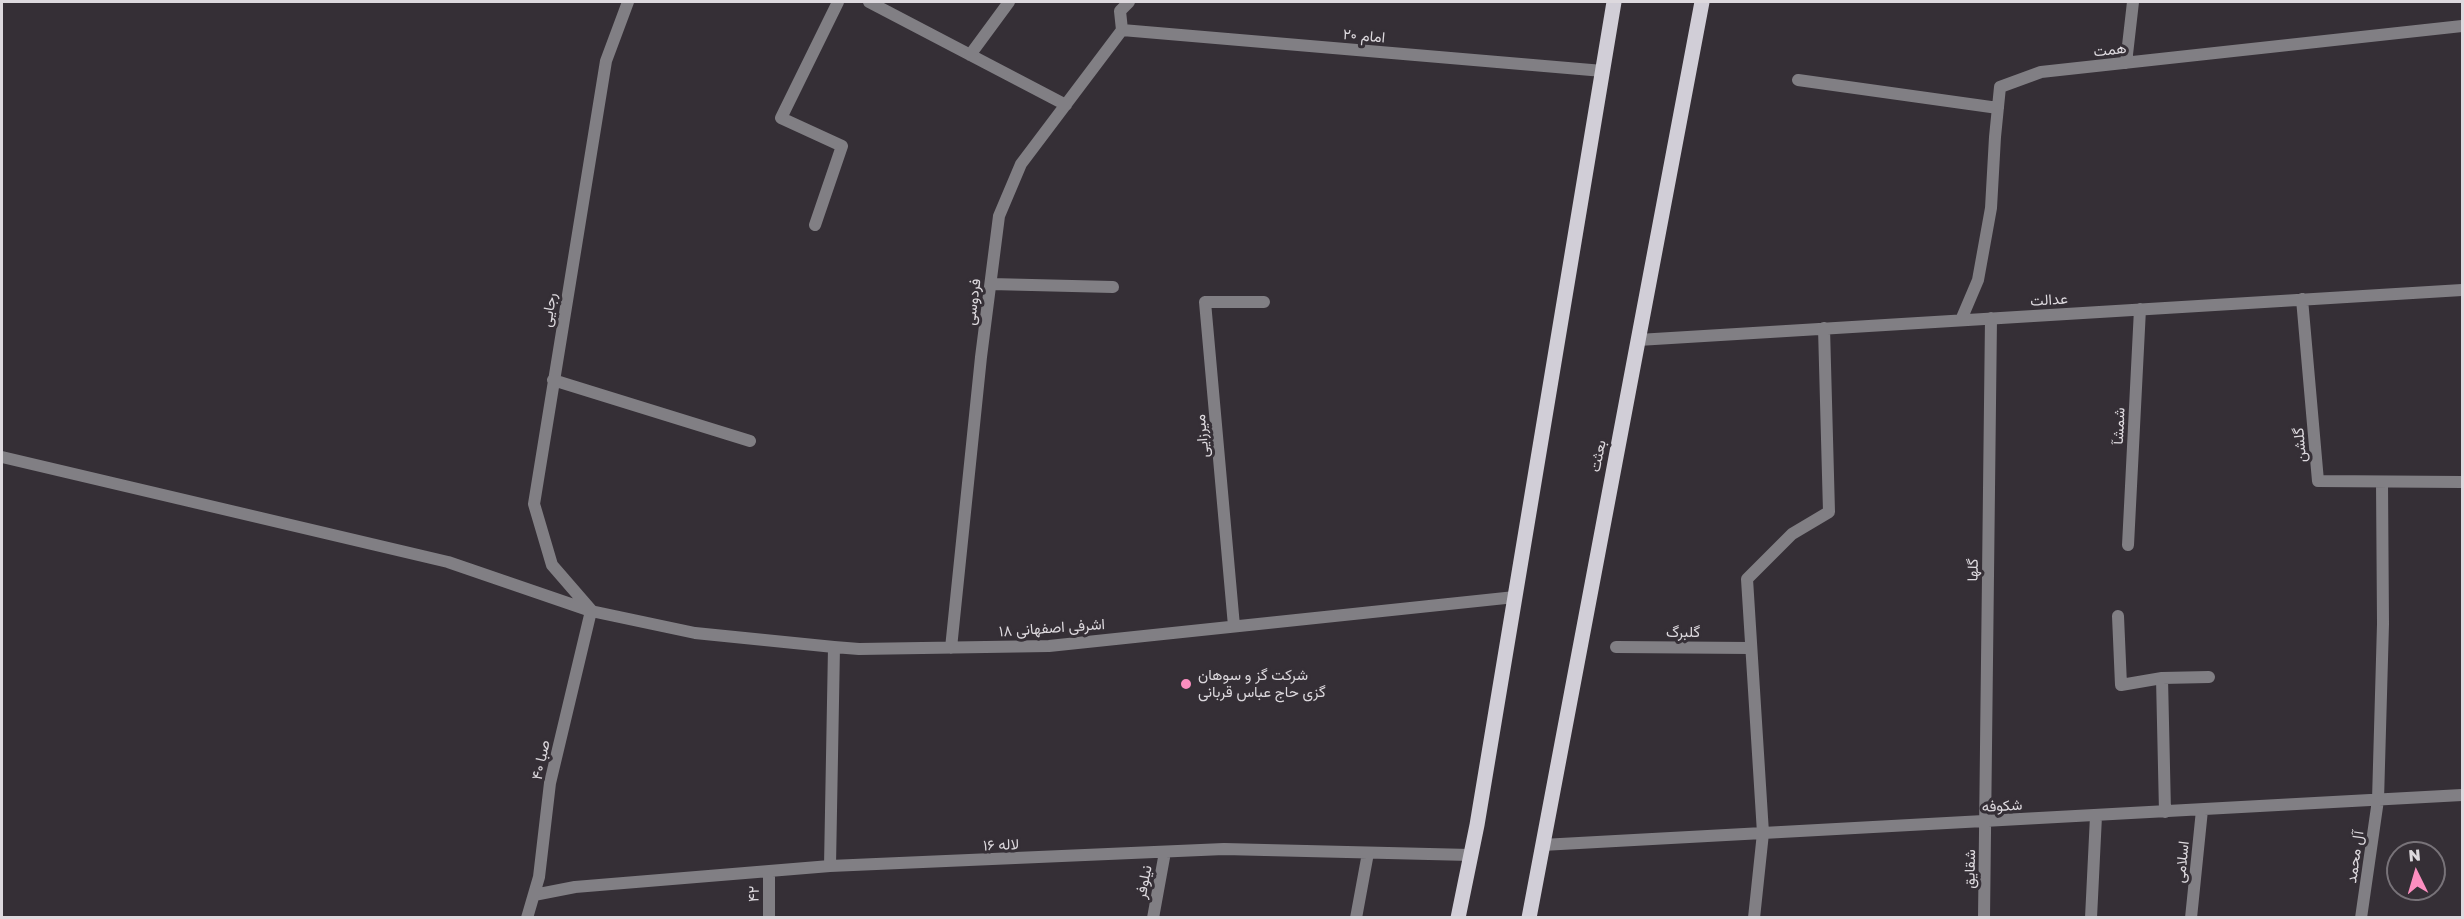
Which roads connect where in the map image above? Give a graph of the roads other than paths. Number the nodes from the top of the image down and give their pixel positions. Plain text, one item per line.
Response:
1 (628, 2) edge
2 (838, 2) edge
3 (869, 2) edge
4 (1009, 2) edge
5 (1129, 2) edge
6 (1614, 2) edge
7 (1702, 2) edge
8 (2133, 2) edge
9 (2463, 27) edge
10 (1122, 30) junction
11 (970, 55) junction
12 (2126, 63) junction
13 (1603, 71) junction
14 (1798, 80) dead end
15 (1066, 105) junction
16 (1998, 108) junction
17 (815, 225) dead end
18 (991, 284) junction
19 (1113, 287) dead end
20 (2463, 290) edge
21 (2302, 299) junction
22 (1263, 302) dead end
23 (2140, 309) junction
24 (1991, 318) junction
25 (1961, 320) junction
26 (1824, 328) junction
27 (1638, 340) junction
28 (553, 380) junction
29 (750, 441) dead end
30 (2, 457) edge
31 (2382, 482) junction
32 (2463, 482) edge
33 (2128, 544) dead end
34 (1515, 597) junction
35 (591, 611) junction
36 (2118, 616) dead end
37 (1234, 626) junction
38 (1616, 646) dead end
39 (834, 647) junction
40 (951, 648) junction
41 (1750, 648) junction
42 (2209, 677) dead end
43 (2162, 678) junction
44 (2463, 795) edge
45 (2378, 800) junction
46 (2202, 810) junction
47 (2165, 812) junction
48 (2096, 816) junction
49 (1986, 822) junction
50 (1763, 833) junction
51 (1542, 845) junction
52 (1165, 852) junction
53 (1368, 853) junction
54 (1470, 855) junction
55 (830, 866) junction
56 (769, 872) junction
57 (534, 895) junction
58 (527, 918) edge
59 (769, 918) edge
60 (1153, 918) edge
61 (1356, 918) edge
62 (1458, 918) edge
63 (1529, 918) edge
64 (1754, 918) edge
65 (1984, 918) edge
66 (2091, 918) edge
67 (2191, 918) edge
68 (2361, 918) edge

1 - 28 street, رجایی
2 - 17 street
3 - 11 street
4 - 11 street
5 - 10 street, فردوسی
6 - 13 main road
7 - 27 main road, بعثت
8 - 12 street
9 - 12 street, همت
10 - 13 street, امام ۲۰
10 - 15 street, فردوسی
11 - 15 street
12 - 16 street, همت
13 - 34 main road
14 - 16 street
15 - 18 street, فردوسی
16 - 25 street, همت
18 - 19 street
18 - 40 street, فردوسی
20 - 21 street, عدالت
21 - 23 street, عدالت
21 - 31 street, گلشن
22 - 37 street, میرزایی
23 - 24 street, عدالت
23 - 33 street, شمشآ
24 - 25 street, عدالت
24 - 49 street, گلها
25 - 26 street, عدالت
26 - 27 street, عدالت
26 - 41 street
27 - 51 main road, بعثت
28 - 29 street
28 - 35 street, رجایی
30 - 35 street, اشرفی اصفهانی ۱۸
31 - 32 street, گلشن
31 - 45 street, آل محمد
34 - 37 street, اشرفی اصفهانی ۱۸
34 - 54 main road
35 - 39 street, اشرفی اصفهانی ۱۸
35 - 57 street, صبا ۴۰
36 - 43 street
37 - 40 street, اشرفی اصفهانی ۱۸
38 - 41 street, گلبرگ
39 - 40 street, اشرفی اصفهانی ۱۸
39 - 55 street
41 - 50 street
42 - 43 street
43 - 47 street
44 - 45 street, شکوفه
45 - 46 street, شکوفه
45 - 68 street, آل محمد
46 - 47 street, شکوفه
46 - 67 street, اسلامی
47 - 48 street, شکوفه
48 - 49 street, شکوفه
48 - 66 street
49 - 50 street, شکوفه
49 - 65 street, شقایق
50 - 51 street, شکوفه
50 - 64 street
51 - 63 main road, بعثت
52 - 53 street, لاله ۱۶
52 - 55 street, لاله ۱۶
52 - 60 street, نیلوفر
53 - 54 street, لاله ۱۶
53 - 61 street
54 - 62 main road
55 - 56 street, لاله ۱۶
56 - 57 street, لاله ۱۶
56 - 59 street, ۴۲
57 - 58 street, صبا ۴۰

